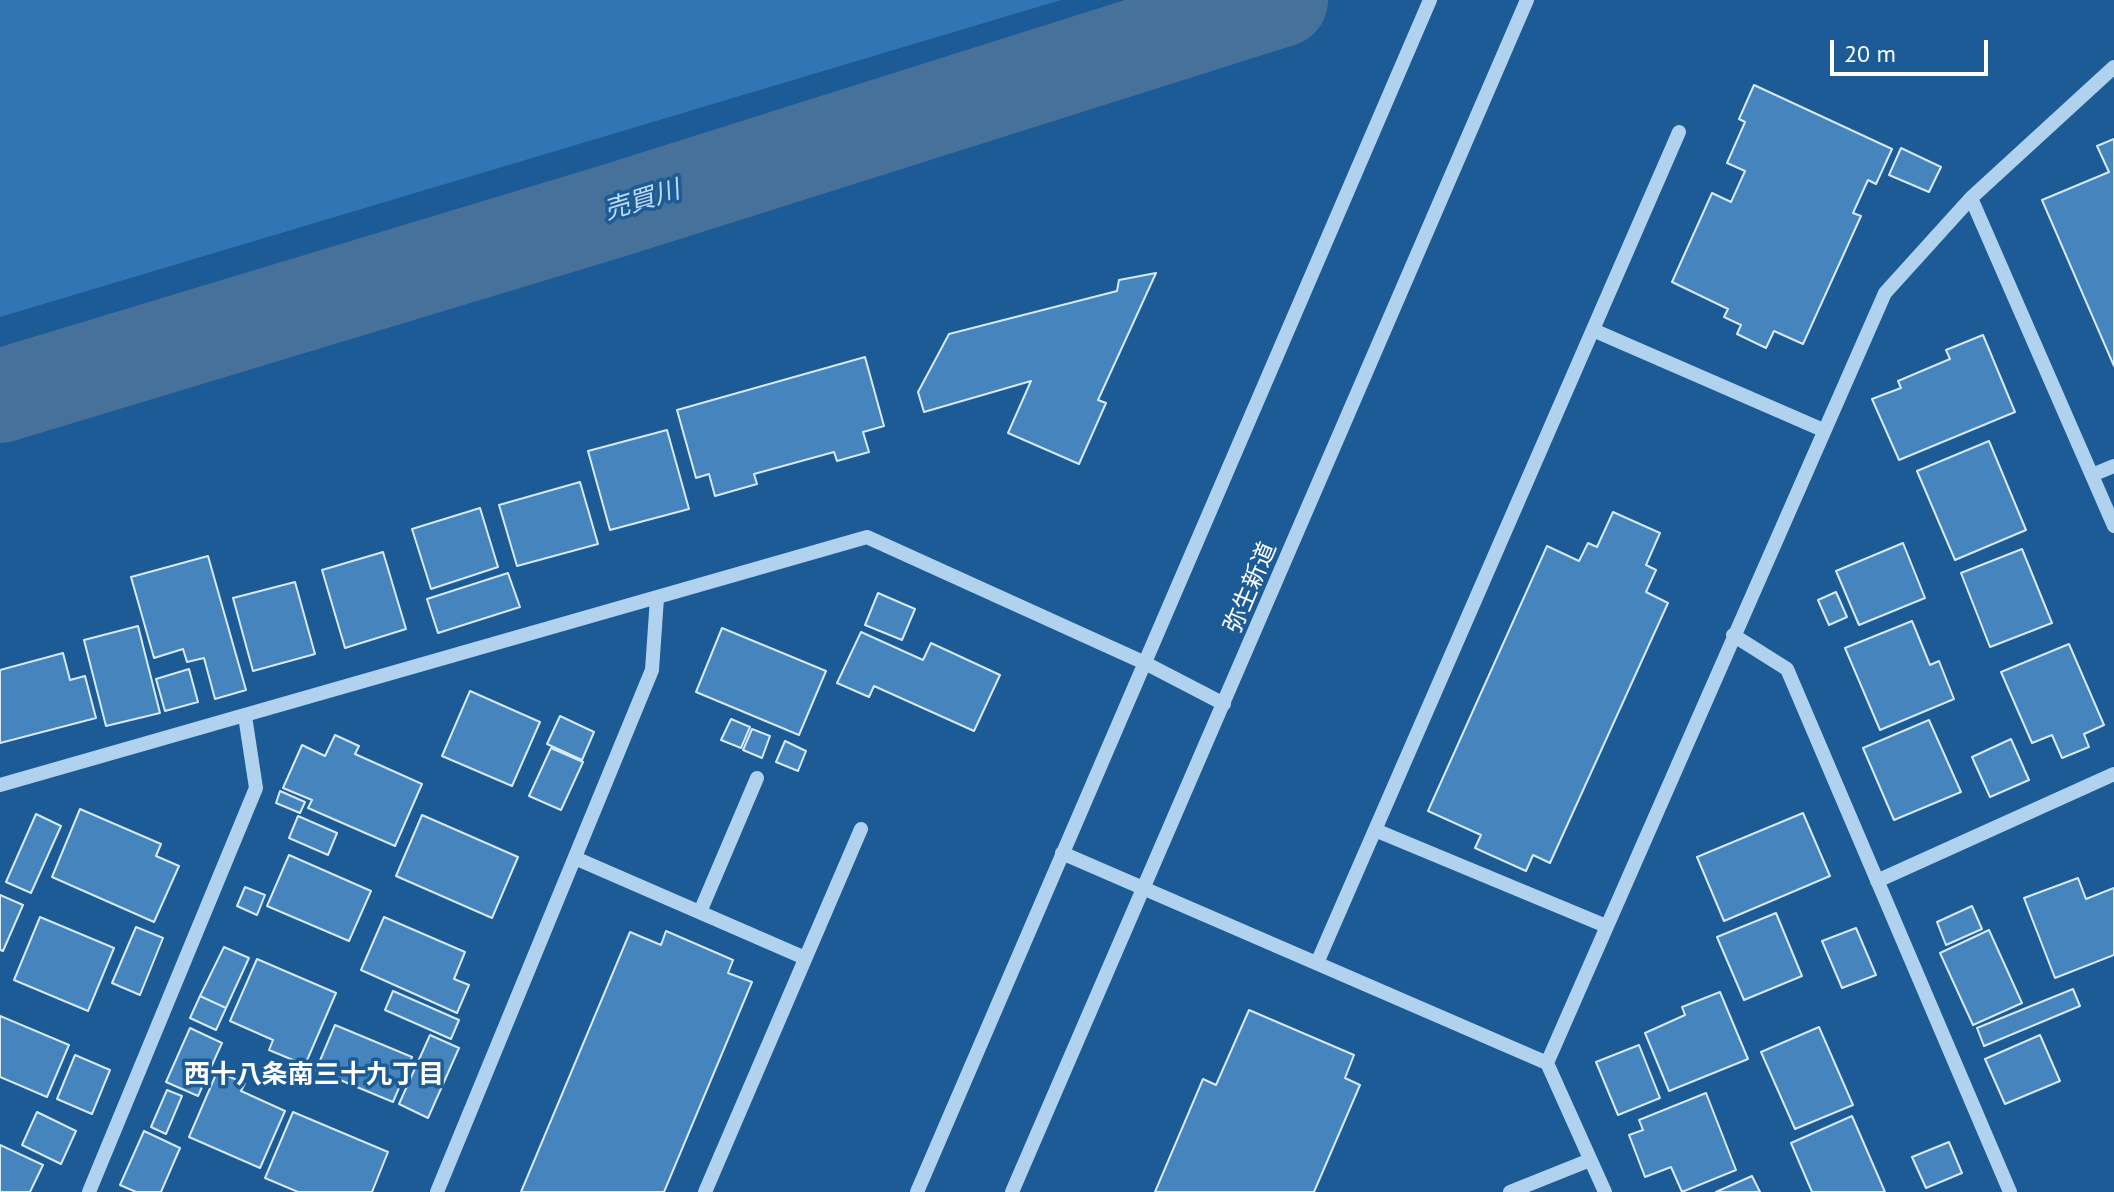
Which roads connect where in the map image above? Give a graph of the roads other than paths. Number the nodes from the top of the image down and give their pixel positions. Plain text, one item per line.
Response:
1 (1430, 0) edge
2 (1527, 0) edge
3 (2114, 67) edge
4 (1679, 132) dead end
5 (1971, 198) junction
6 (1593, 330) junction
7 (1823, 430) junction
8 (2114, 466) edge
9 (2092, 475) junction
10 (2114, 526) edge
11 (657, 598) junction
12 (1733, 635) junction
13 (1145, 663) junction
14 (1224, 704) junction
15 (245, 716) junction
16 (2114, 774) edge
17 (757, 778) dead end
18 (0, 785) edge
19 (861, 829) dead end
20 (1375, 830) junction
21 (1062, 853) junction
22 (575, 858) junction
23 (1877, 881) junction
24 (1146, 889) junction
25 (700, 912) junction
26 (1606, 926) junction
27 (805, 958) junction
28 (1317, 963) junction
29 (1547, 1063) junction
30 (1590, 1160) junction
31 (89, 1192) edge
32 (437, 1192) edge
33 (705, 1192) edge
34 (917, 1192) edge
35 (1012, 1192) edge
36 (1510, 1192) edge
37 (1605, 1192) edge
38 (2010, 1192) edge

1 - 13 street
2 - 14 street, 弥生新道
3 - 5 street
4 - 6 street
5 - 7 street
5 - 9 street
6 - 7 street
6 - 20 street
7 - 12 street
8 - 9 street
9 - 10 street
11 - 13 street
11 - 15 street
11 - 22 street
12 - 23 street
12 - 26 street
13 - 14 street
13 - 21 street
14 - 24 street, 弥生新道
15 - 18 street
15 - 31 street
16 - 23 street
17 - 25 street
19 - 27 street
20 - 26 street
20 - 28 street
21 - 24 street
21 - 34 street
22 - 25 street
22 - 32 street
23 - 38 street
24 - 28 street
24 - 35 street, 弥生新道
25 - 27 street
26 - 29 street
27 - 33 street
28 - 29 street
29 - 30 street
30 - 36 street
30 - 37 street

